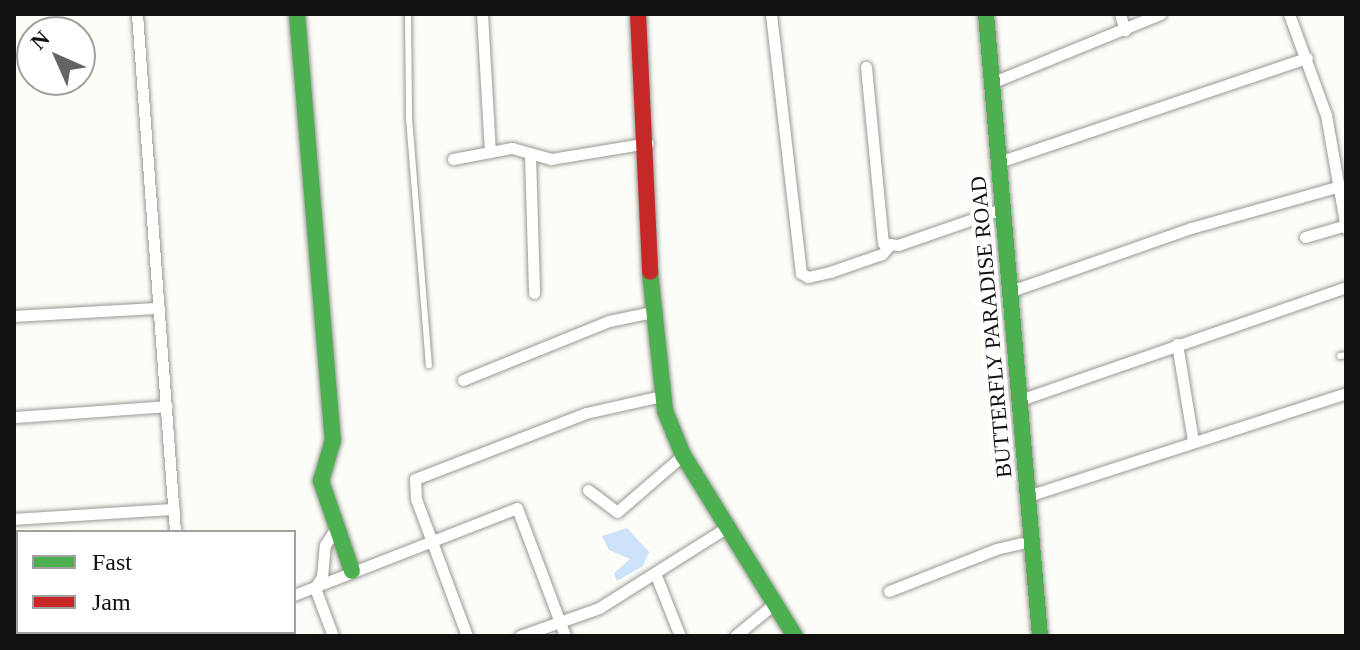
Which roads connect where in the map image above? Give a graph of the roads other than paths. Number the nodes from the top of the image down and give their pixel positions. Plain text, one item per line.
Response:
1 (137, 14) edge
2 (297, 14) edge
3 (408, 14) edge
4 (482, 14) edge
5 (638, 14) edge
6 (771, 14) edge
7 (986, 14) edge
8 (1120, 14) edge
9 (1160, 14) edge
10 (1289, 14) edge
11 (1125, 30) junction
12 (1307, 58) junction
13 (866, 67) dead end
14 (991, 83) junction
15 (648, 143) junction
16 (490, 152) junction
17 (530, 155) junction
18 (453, 159) dead end
19 (999, 162) junction
20 (1340, 186) junction
21 (1002, 209) junction
22 (1346, 226) edge
23 (1305, 237) dead end
24 (889, 246) junction
25 (1346, 287) edge
26 (1011, 291) junction
27 (534, 293) dead end
28 (159, 308) junction
29 (652, 312) junction
30 (14, 316) edge
31 (1177, 344) junction
32 (429, 365) dead end
33 (463, 380) dead end
34 (1346, 393) edge
35 (662, 396) junction
36 (1020, 400) junction
37 (167, 406) junction
38 (14, 417) edge
39 (1193, 441) junction
40 (683, 455) junction
41 (588, 490) dead end
42 (1028, 496) junction
43 (174, 509) junction
44 (14, 519) edge
45 (727, 527) junction
46 (336, 528) junction
47 (175, 530) edge
48 (432, 540) junction
49 (1032, 541) junction
50 (352, 571) junction
51 (655, 573) junction
52 (315, 588) junction
53 (889, 591) dead end
54 (296, 594) edge
55 (775, 603) junction
56 (560, 623) junction
57 (333, 636) edge
58 (467, 636) edge
59 (520, 636) edge
60 (565, 636) edge
61 (680, 636) edge
62 (735, 636) edge
63 (795, 636) edge
64 (1040, 636) edge

1 - 28 street
2 - 46 street
3 - 32 lane
4 - 16 street
5 - 15 street
6 - 24 street
7 - 14 street, BUTTERFLY PARADISE ROAD
8 - 11 street
9 - 11 street
10 - 12 street
11 - 14 street
12 - 19 street
12 - 20 street
13 - 24 street
14 - 19 street, BUTTERFLY PARADISE ROAD
15 - 17 street
15 - 29 street
16 - 17 street
16 - 18 street
17 - 27 street
19 - 21 street, BUTTERFLY PARADISE ROAD
20 - 22 street
20 - 26 street
21 - 24 street
21 - 26 street, BUTTERFLY PARADISE ROAD
22 - 23 street
25 - 31 street
26 - 36 street, BUTTERFLY PARADISE ROAD
28 - 30 street
28 - 37 street
29 - 33 street
29 - 35 street
31 - 36 street
31 - 39 street
34 - 39 street
35 - 40 street
35 - 48 street
36 - 42 street, BUTTERFLY PARADISE ROAD
37 - 38 street
37 - 43 street
39 - 42 street
40 - 41 street
40 - 45 street
42 - 49 street, BUTTERFLY PARADISE ROAD
43 - 44 street
43 - 47 street
45 - 51 street
45 - 55 street
46 - 50 street
46 - 52 street
48 - 50 street
48 - 56 street
48 - 58 street
49 - 53 street
49 - 64 street, BUTTERFLY PARADISE ROAD
50 - 52 street
51 - 56 street
51 - 61 street
52 - 54 street
52 - 57 street
55 - 62 street
55 - 63 street
56 - 59 street
56 - 60 street

